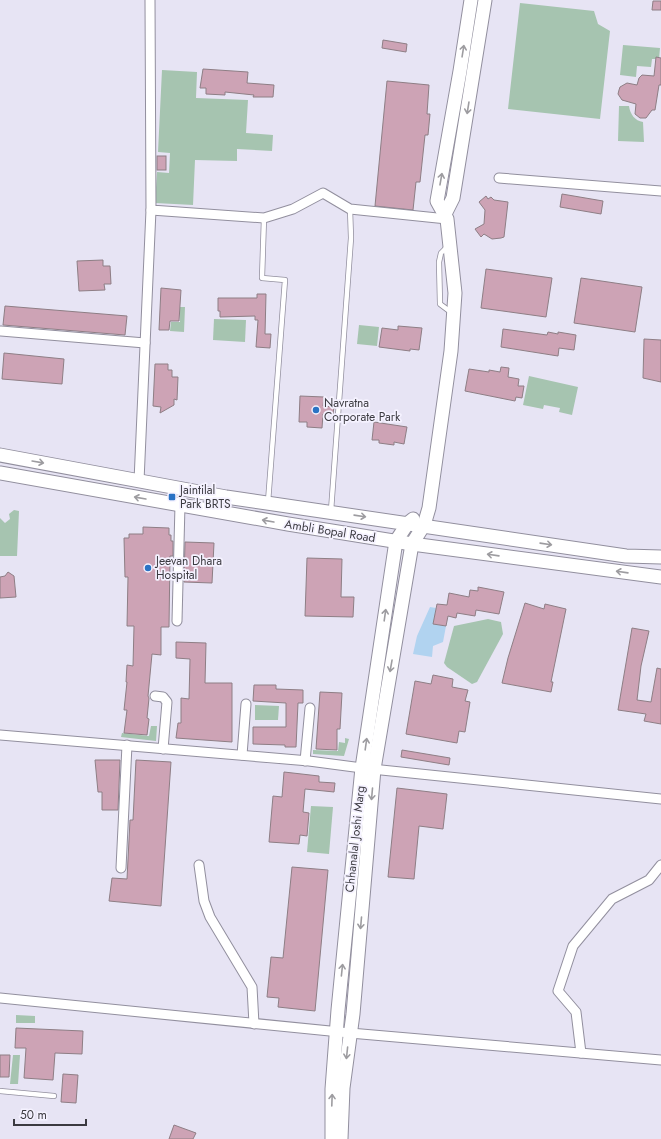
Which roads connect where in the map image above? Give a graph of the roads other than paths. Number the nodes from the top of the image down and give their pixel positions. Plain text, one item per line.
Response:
1 (150, 0) edge
2 (471, 0) edge
3 (485, 0) edge
4 (499, 178) dead end
5 (661, 191) edge
6 (350, 209) junction
7 (151, 210) junction
8 (446, 217) junction
9 (264, 218) junction
10 (1, 331) edge
11 (145, 343) junction
12 (0, 455) edge
13 (0, 473) edge
14 (139, 481) junction
15 (268, 503) junction
16 (180, 505) junction
17 (429, 508) junction
18 (331, 512) junction
19 (408, 523) junction
20 (424, 525) junction
21 (396, 541) junction
22 (412, 544) junction
23 (661, 557) edge
24 (661, 578) edge
25 (177, 621) dead end
26 (155, 696) dead end
27 (246, 704) dead end
28 (310, 708) dead end
29 (0, 735) edge
30 (127, 746) junction
31 (163, 749) junction
32 (242, 755) junction
33 (305, 760) junction
34 (368, 769) junction
35 (661, 799) edge
36 (198, 865) dead end
37 (661, 865) edge
38 (121, 868) dead end
39 (0, 998) edge
40 (254, 1024) junction
41 (343, 1033) junction
42 (581, 1053) junction
43 (661, 1060) edge
44 (0, 1091) edge
45 (54, 1096) dead end
46 (332, 1139) edge
47 (341, 1139) edge

1 - 7 street
8 -> 2 street
3 -> 8 street
4 - 5 street
6 - 8 street
6 - 9 street
6 - 18 lane
7 - 9 street
7 - 11 street
8 - 17 street
9 - 15 lane
10 - 11 street
11 - 14 street
12 -> 14 street, Ambli Bopal Road
16 -> 13 street, Ambli Bopal Road
14 - 15 street, Ambli Bopal Road
15 - 18 street, Ambli Bopal Road
21 -> 16 street, Ambli Bopal Road
16 - 25 street
17 - 19 street
17 - 20 street
18 -> 19 street, Ambli Bopal Road
19 - 20 street, Ambli Bopal Road
19 - 21 street
20 - 22 street
20 -> 23 street, Ambli Bopal Road
21 - 22 street, Ambli Bopal Road
34 -> 21 street, Chhanalal Joshi Marg
24 -> 22 street, Ambli Bopal Road
22 -> 34 street, Chhanalal Joshi Marg
26 - 31 street
27 - 32 street
28 - 33 street
29 - 30 street
30 - 31 street
30 - 38 street
31 - 32 street
32 - 33 street
33 - 34 street
34 - 35 street
34 - 41 street, Chhanalal Joshi Marg
36 - 40 street
37 - 42 street
39 - 40 street
40 - 41 street
41 - 42 street
46 -> 41 street, Chhanalal Joshi Marg
41 -> 47 street, Chhanalal Joshi Marg
42 - 43 street
44 - 45 lane

